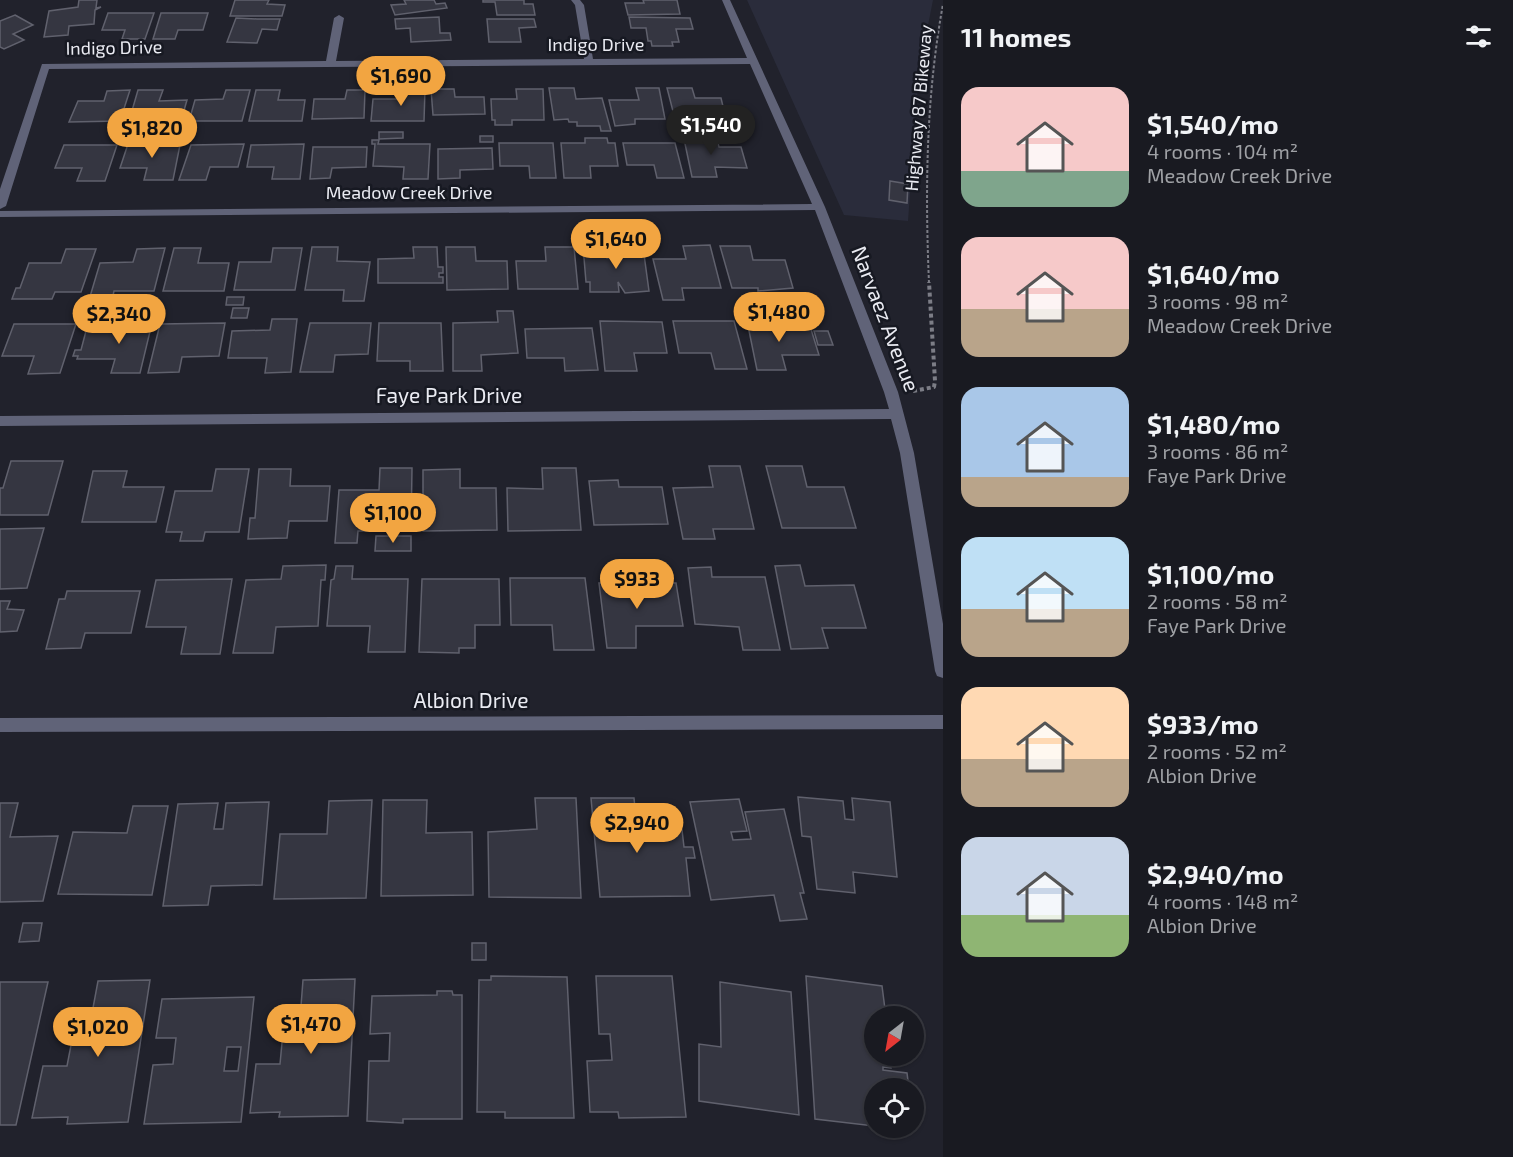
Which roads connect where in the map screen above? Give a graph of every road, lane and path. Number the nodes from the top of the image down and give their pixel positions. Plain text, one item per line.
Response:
1 (575, 0) edge
2 (726, 0) edge
3 (943, 4) edge
4 (339, 18) dead end
5 (753, 61) junction
6 (331, 62) junction
7 (589, 62) junction
8 (0, 206) edge
9 (819, 207) junction
10 (0, 214) edge
11 (891, 392) junction
12 (897, 414) junction
13 (0, 421) edge
14 (943, 671) edge
15 (943, 722) edge
16 (0, 725) edge

1 - 7 street
2 - 5 street, Narvaez Avenue
3 - 11 path, Highway 87 Bikeway
4 - 6 street
5 - 7 street, Indigo Drive
5 - 9 street, Narvaez Avenue
6 - 7 street, Indigo Drive
6 - 8 street, Indigo Drive
9 - 10 street, Meadow Creek Drive
9 - 11 street, Narvaez Avenue
11 - 12 street, Narvaez Avenue
12 - 13 street, Faye Park Drive
12 - 14 street, Narvaez Avenue
15 - 16 street, Albion Drive

